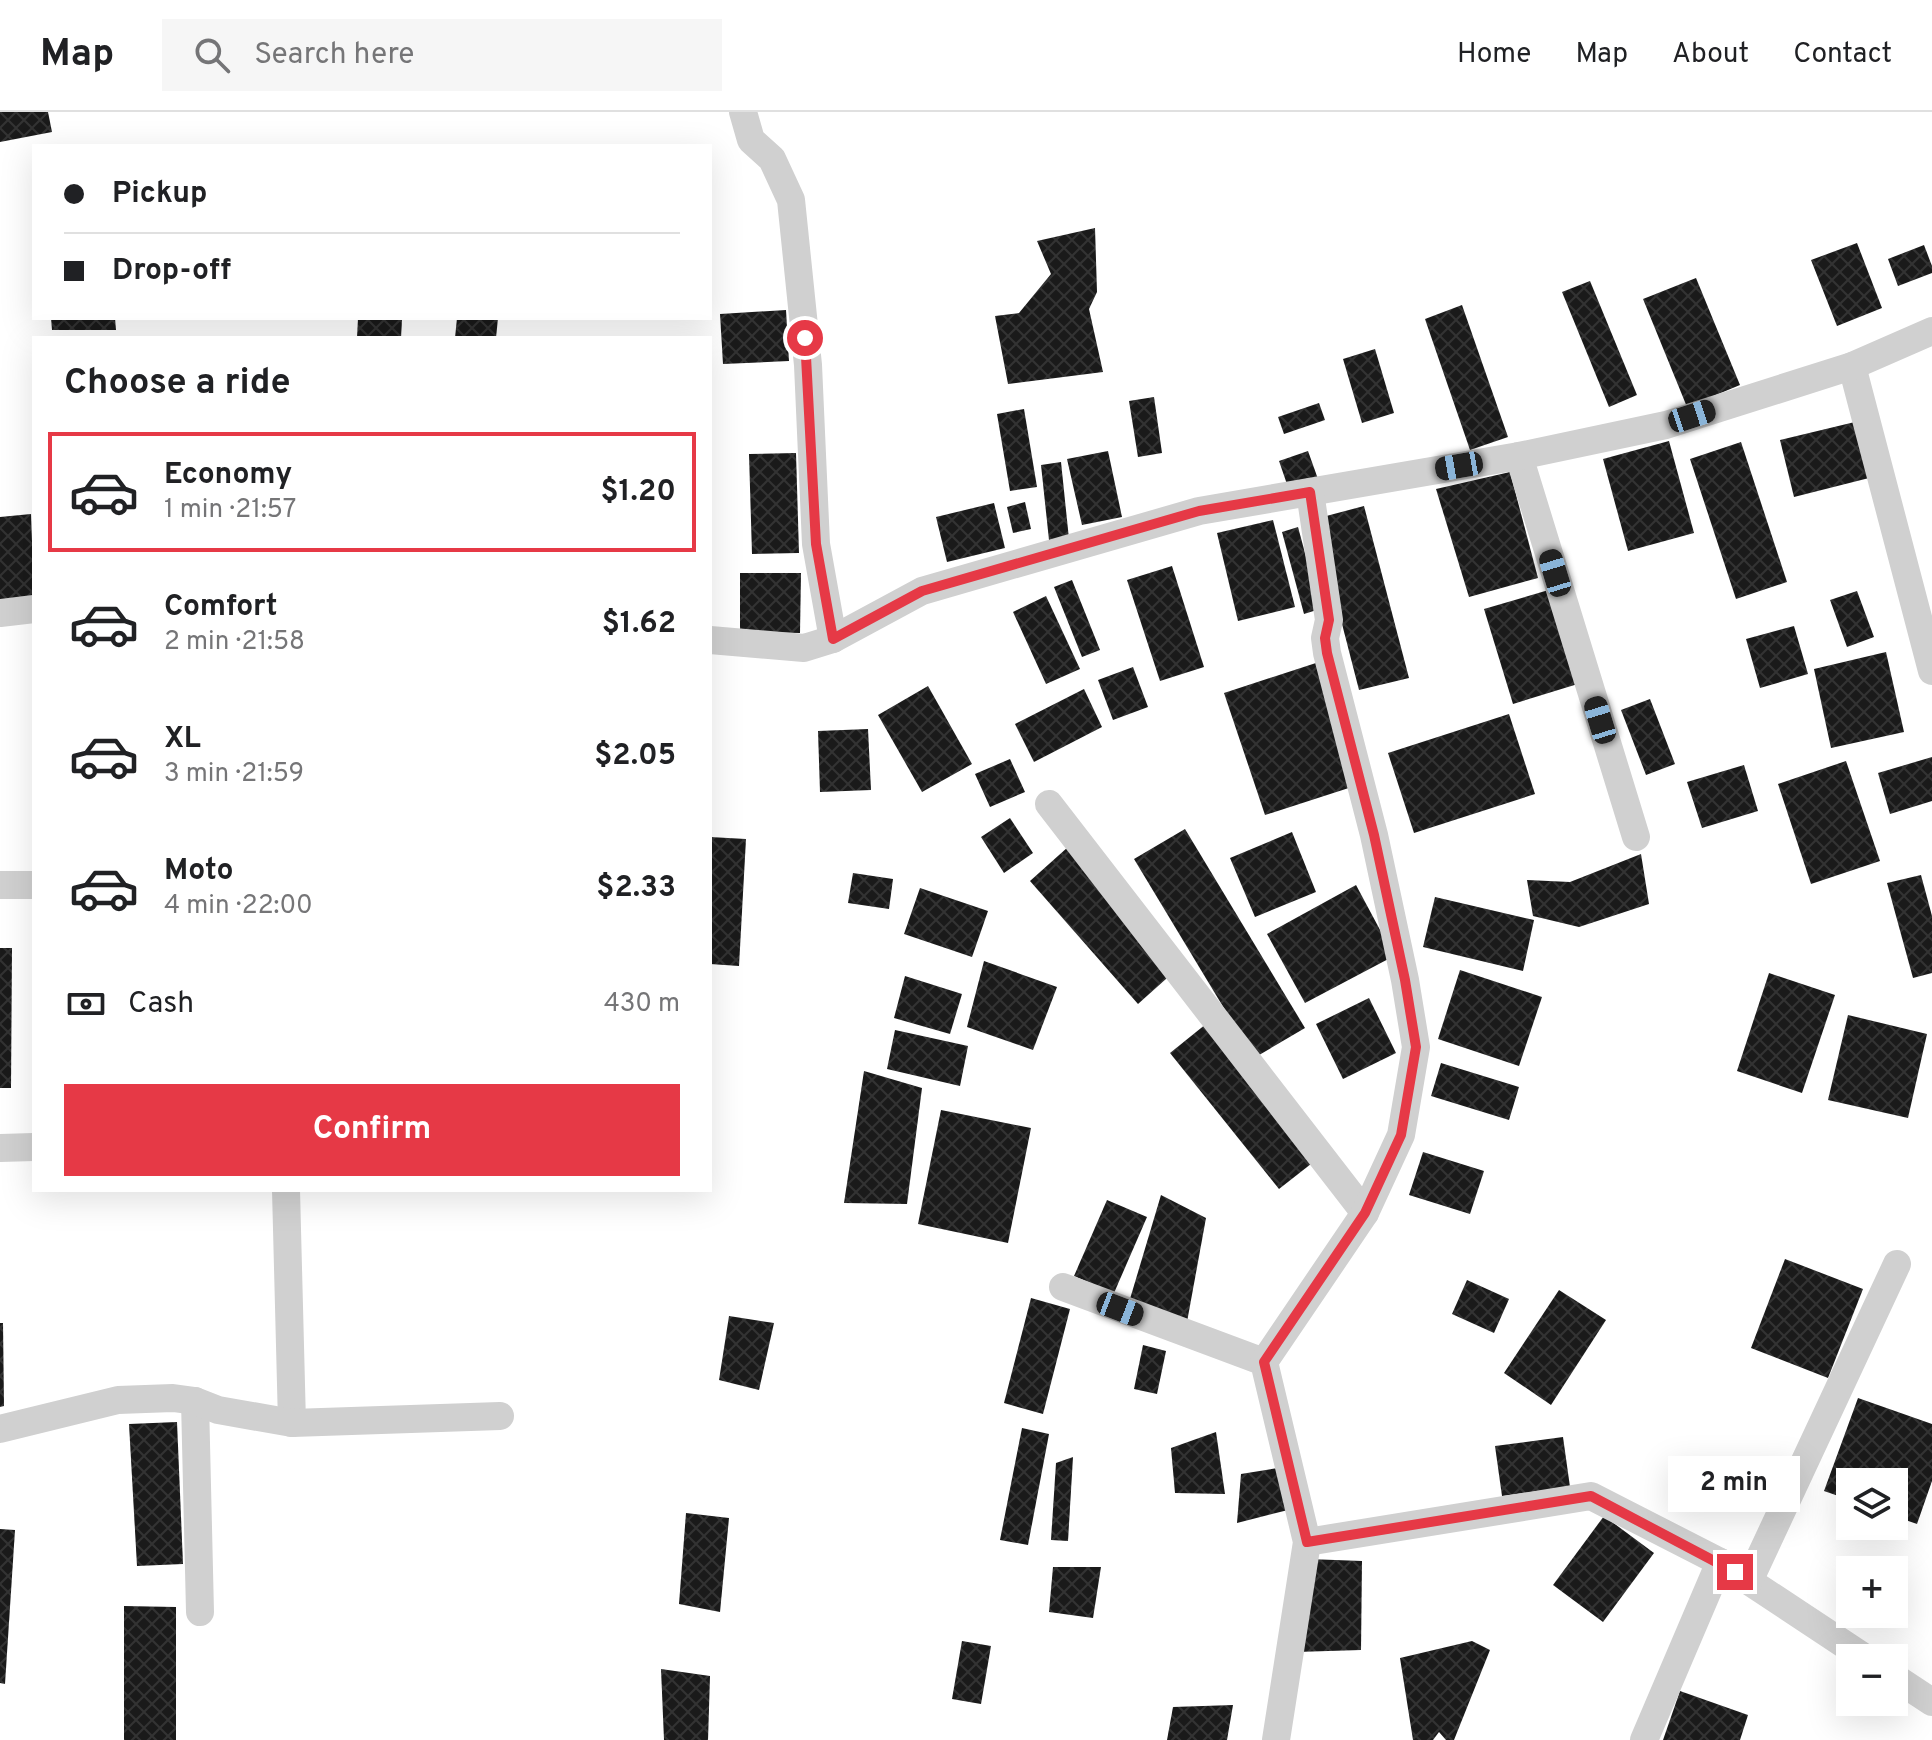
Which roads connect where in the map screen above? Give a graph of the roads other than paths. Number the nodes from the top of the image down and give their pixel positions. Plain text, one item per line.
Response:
1 (743, 112) edge
2 (1932, 331) edge
3 (1852, 366) junction
4 (1519, 456) junction
5 (1310, 492) junction
6 (32, 609) edge
7 (0, 613) edge
8 (833, 639) junction
9 (712, 640) edge
10 (1932, 671) edge
11 (1049, 804) dead end
12 (1636, 837) dead end
13 (0, 885) edge
14 (32, 885) edge
15 (32, 1147) edge
16 (0, 1148) edge
17 (286, 1192) edge
18 (1365, 1213) junction
19 (1897, 1264) dead end
20 (1063, 1287) dead end
21 (1264, 1362) junction
22 (195, 1401) junction
23 (500, 1416) dead end
24 (292, 1423) junction
25 (0, 1429) edge
26 (1307, 1542) junction
27 (1720, 1562) junction
28 (1749, 1581) junction
29 (200, 1612) dead end
30 (1844, 1644) edge
31 (1908, 1686) edge
32 (1932, 1702) edge
33 (1276, 1740) edge
34 (1644, 1740) edge

1 - 8 street
2 - 3 street
3 - 4 street
3 - 10 street
4 - 5 street
4 - 12 street
5 - 8 street
5 - 18 street
6 - 7 street
8 - 9 street
11 - 18 street
13 - 14 street
15 - 16 street
17 - 24 street
18 - 21 street
19 - 28 street
20 - 21 street
21 - 26 street
22 - 24 street
22 - 25 street
22 - 29 street
23 - 24 street
26 - 27 street
26 - 33 street
27 - 28 street
27 - 34 street
28 - 30 street
31 - 32 street

